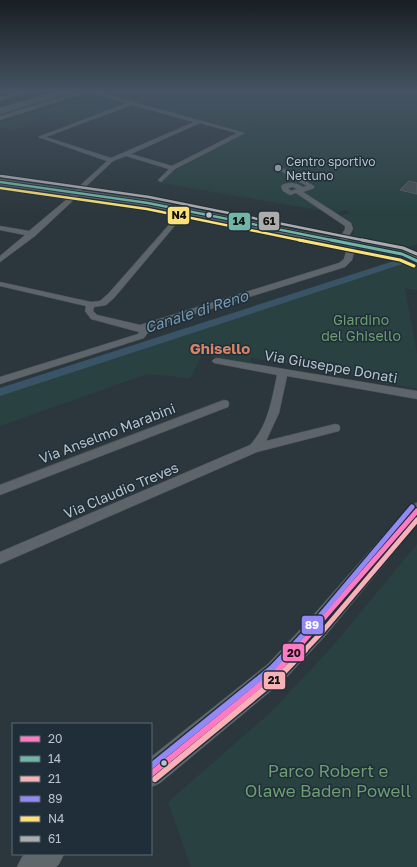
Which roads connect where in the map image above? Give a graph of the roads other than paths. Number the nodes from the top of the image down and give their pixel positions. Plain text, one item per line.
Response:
1 (56, 131) edge
2 (177, 131) edge
3 (237, 131) edge
4 (126, 154) junction
5 (111, 160) junction
6 (173, 168) junction
7 (279, 168) dead end
8 (161, 180) dead end
9 (0, 182) edge
10 (76, 193) junction
11 (185, 210) junction
12 (0, 228) edge
13 (32, 234) junction
14 (342, 242) junction
15 (352, 244) junction
16 (402, 254) junction
17 (417, 256) edge
18 (0, 260) edge
19 (417, 261) edge
20 (2, 285) edge
21 (91, 304) junction
22 (140, 328) junction
23 (217, 361) dead end
24 (283, 372) junction
25 (0, 381) edge
26 (417, 395) edge
27 (224, 404) dead end
28 (335, 428) dead end
29 (254, 448) junction
30 (0, 490) edge
31 (417, 511) edge
32 (0, 558) edge
33 (152, 773) edge
34 (48, 855) edge
35 (32, 867) edge

1 - 5 street
2 - 4 street
3 - 6 street
4 - 5 street
4 - 6 street
5 - 10 street
6 - 8 street
7 - 14 street
9 - 10 street
10 - 11 street
10 - 13 street
11 - 14 street
11 - 21 street
12 - 13 street
13 - 18 street
14 - 15 street
15 - 16 street
15 - 22 street
16 - 17 street
16 - 19 street
20 - 21 street
21 - 22 street
22 - 25 street
23 - 24 street, Via Giuseppe Donati
24 - 26 street, Via Giuseppe Donati
24 - 29 street, Via Claudio Treves
27 - 30 street, Via Anselmo Marabini
28 - 29 street, Via Claudio Treves
29 - 32 street, Via Claudio Treves
31 - 33 main road
34 - 35 main road

